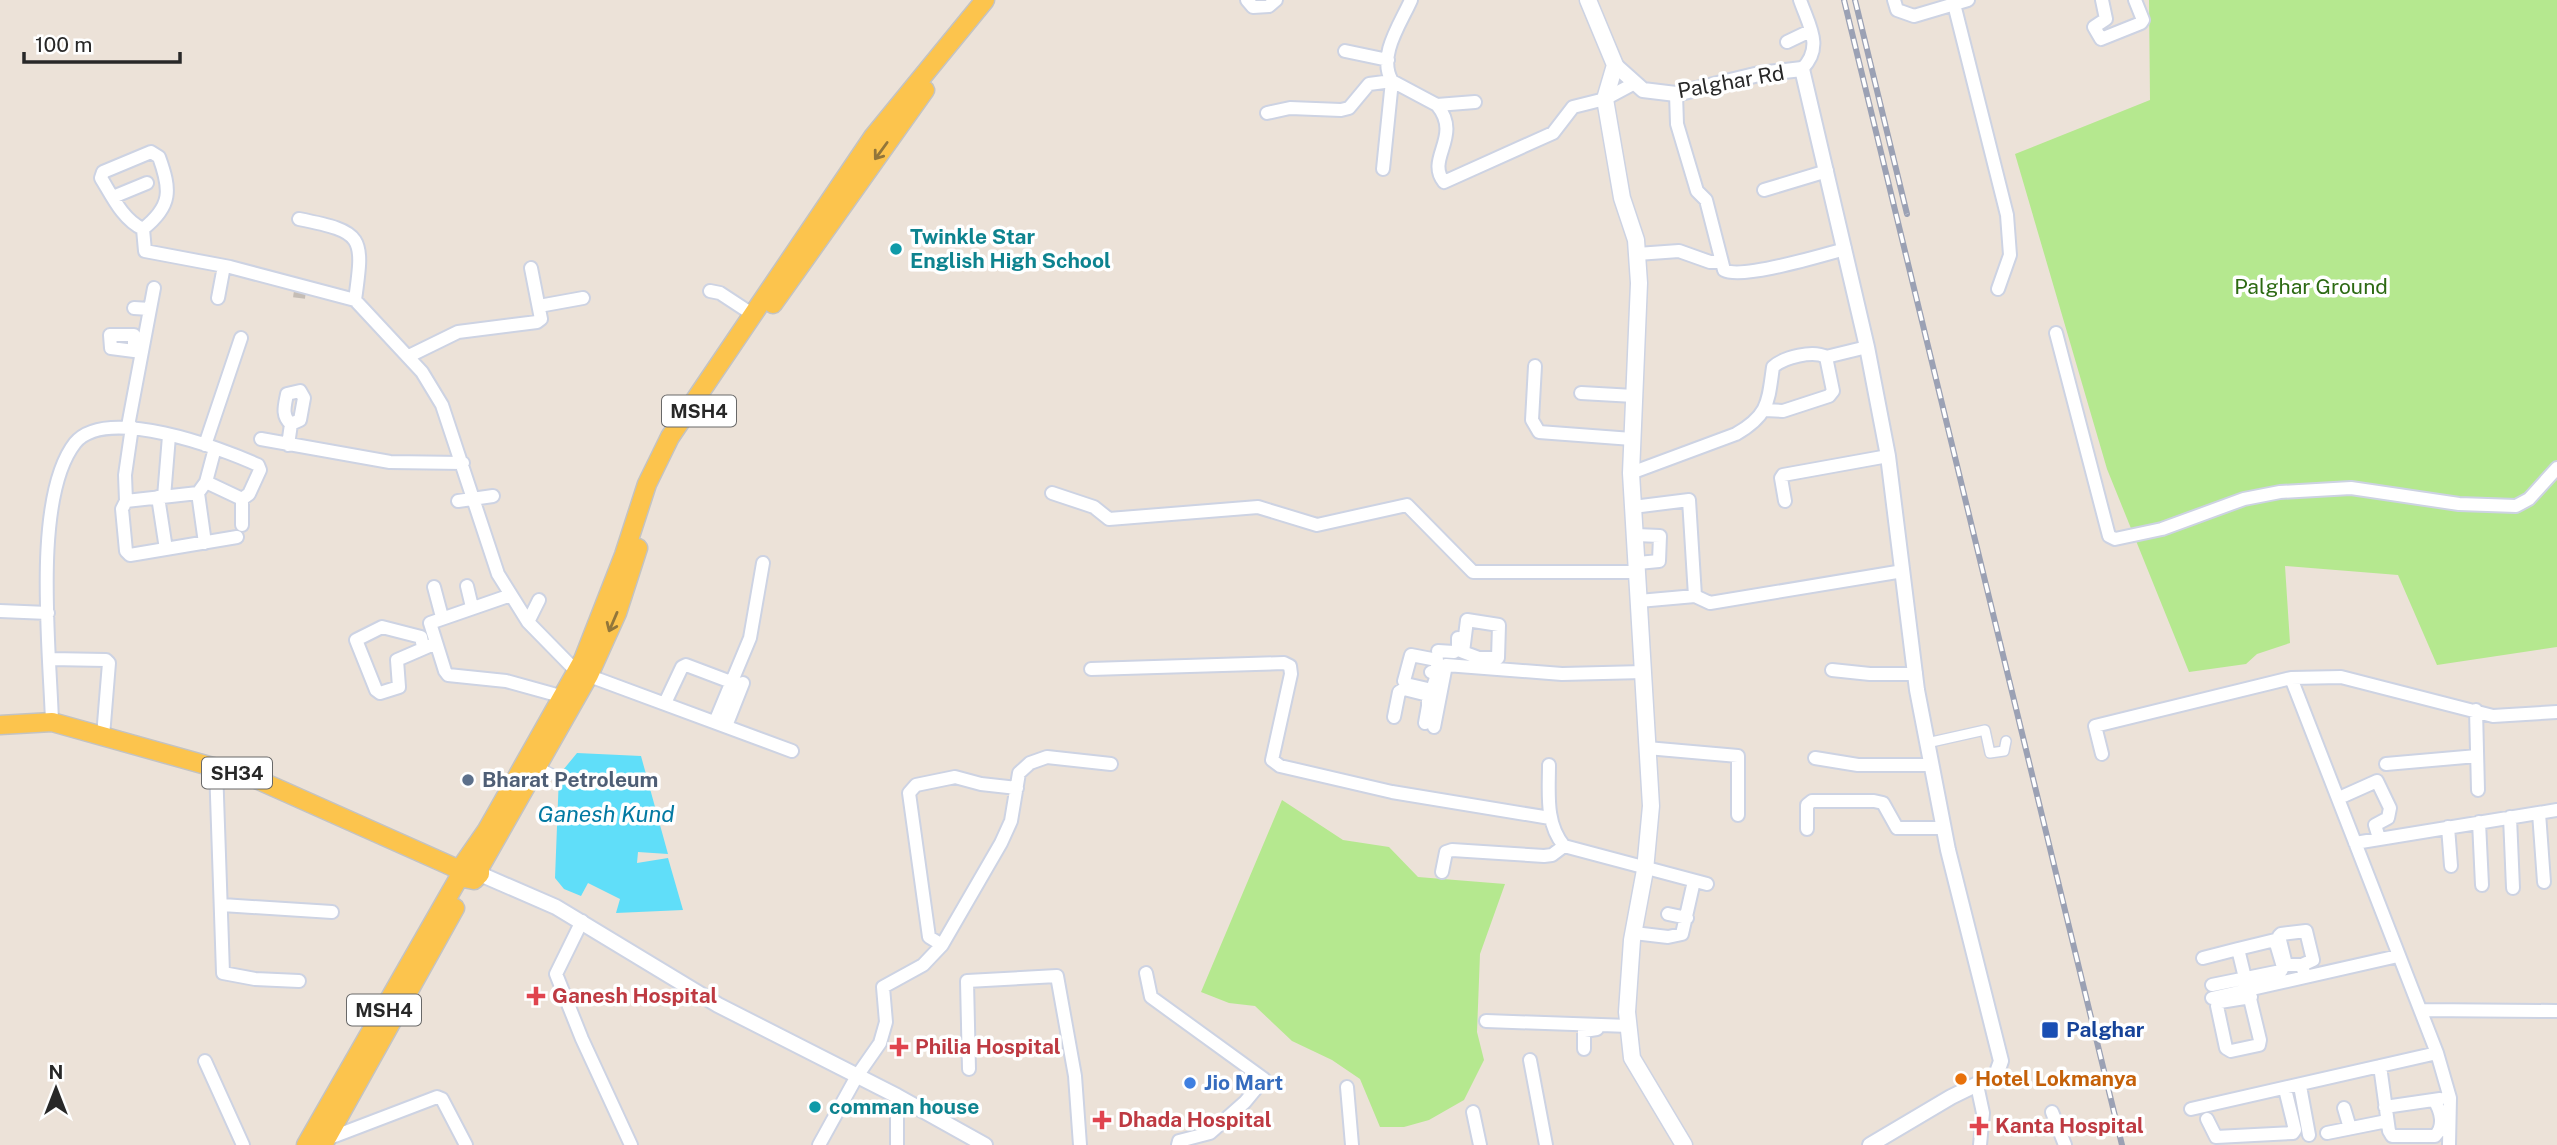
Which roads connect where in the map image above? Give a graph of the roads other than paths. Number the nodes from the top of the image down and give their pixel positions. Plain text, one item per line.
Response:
1 (985, 0) edge
2 (997, 0) edge
3 (1247, 0) edge
4 (1276, 0) edge
5 (1411, 0) edge
6 (1588, 0) edge
7 (1800, 0) edge
8 (1894, 0) edge
9 (1968, 0) edge
10 (2102, 0) edge
11 (2135, 0) edge
12 (1954, 4) junction
13 (1932, 5) edge
14 (1810, 31) junction
15 (1787, 42) dead end
16 (1345, 51) dead end
17 (1388, 60) junction
18 (1615, 65) junction
19 (1802, 69) junction
20 (1392, 81) junction
21 (1633, 84) junction
22 (1602, 92) junction
23 (1676, 94) junction
24 (1475, 102) dead end
25 (1437, 105) junction
26 (1267, 113) dead end
27 (1383, 169) dead end
28 (1827, 171) junction
29 (146, 183) dead end
30 (1764, 191) dead end
31 (113, 197) junction
32 (838, 200) junction
33 (299, 219) dead end
34 (143, 229) junction
35 (1845, 249) junction
36 (1637, 254) junction
37 (1722, 262) junction
38 (224, 266) junction
39 (531, 268) dead end
40 (154, 288) dead end
41 (1998, 289) dead end
42 (776, 290) junction
43 (710, 291) dead end
44 (218, 298) dead end
45 (583, 298) dead end
46 (355, 300) junction
47 (539, 306) junction
48 (134, 308) dead end
49 (150, 309) junction
50 (752, 314) junction
51 (2056, 333) dead end
52 (241, 338) dead end
53 (1867, 347) junction
54 (409, 356) junction
55 (1826, 357) junction
56 (1535, 366) dead end
57 (1581, 393) dead end
58 (1634, 396) junction
59 (1765, 410) junction
60 (291, 424) dead end
61 (130, 427) junction
62 (169, 436) junction
63 (261, 439) dead end
64 (1632, 439) junction
65 (288, 445) junction
66 (210, 446) junction
67 (1888, 456) junction
68 (463, 463) junction
69 (2557, 468) edge
70 (1632, 473) junction
71 (206, 482) junction
72 (198, 493) junction
73 (1052, 493) dead end
74 (493, 496) dead end
75 (161, 497) junction
76 (242, 499) junction
77 (472, 500) junction
78 (126, 501) junction
79 (458, 501) dead end
80 (1785, 501) dead end
81 (1633, 507) junction
82 (242, 525) dead end
83 (1636, 535) junction
84 (237, 537) dead end
85 (205, 542) junction
86 (166, 549) junction
87 (763, 563) dead end
88 (1638, 567) junction
89 (1903, 570) junction
90 (467, 586) dead end
91 (434, 587) dead end
92 (1658, 591) dead end
93 (1695, 592) junction
94 (511, 595) junction
95 (539, 600) dead end
96 (1639, 601) junction
97 (472, 607) junction
98 (0, 611) edge
99 (48, 613) junction
100 (442, 617) junction
101 (528, 622) junction
102 (1458, 627) dead end
103 (429, 646) junction
104 (1421, 649) dead end
105 (1438, 651) junction
106 (50, 659) junction
107 (1091, 669) dead end
108 (1832, 670) dead end
109 (1439, 671) junction
110 (1644, 672) junction
111 (583, 673) junction
112 (1916, 674) junction
113 (2291, 678) junction
114 (737, 683) junction
115 (564, 696) junction
116 (665, 703) junction
117 (1433, 707) junction
118 (2476, 710) junction
119 (2557, 712) edge
120 (1394, 717) dead end
121 (52, 722) junction
122 (720, 724) junction
123 (1429, 725) dead end
124 (0, 726) edge
125 (103, 736) junction
126 (2006, 741) dead end
127 (1927, 743) junction
128 (1647, 748) junction
129 (792, 751) dead end
130 (2102, 754) dead end
131 (2477, 756) junction
132 (1815, 758) dead end
133 (1111, 764) dead end
134 (2386, 764) dead end
135 (1549, 765) dead end
136 (1931, 765) junction
137 (216, 767) junction
138 (1017, 788) junction
139 (2478, 790) dead end
140 (2339, 798) junction
141 (2557, 810) edge
142 (2539, 813) junction
143 (1738, 815) dead end
144 (2510, 817) junction
145 (1550, 818) junction
146 (2479, 822) junction
147 (2448, 827) junction
148 (1944, 828) junction
149 (1807, 829) dead end
150 (2373, 831) junction
151 (2355, 843) junction
152 (1563, 846) junction
153 (2451, 866) dead end
154 (1645, 870) junction
155 (470, 871) junction
156 (1442, 872) dead end
157 (2544, 882) dead end
158 (2482, 885) dead end
159 (2513, 888) dead end
160 (222, 905) junction
161 (332, 912) dead end
162 (1668, 914) dead end
163 (1687, 918) junction
164 (582, 921) junction
165 (1634, 933) junction
166 (942, 945) junction
167 (2238, 949) junction
168 (2398, 956) junction
169 (2203, 958) dead end
170 (1146, 973) dead end
171 (299, 981) dead end
172 (2249, 988) junction
173 (2212, 991) dead end
174 (2421, 1010) junction
175 (2557, 1011) edge
176 (1486, 1021) dead end
177 (1629, 1028) junction
178 (1584, 1049) dead end
179 (2437, 1053) junction
180 (1530, 1060) dead end
181 (205, 1061) dead end
182 (2380, 1066) junction
183 (969, 1069) dead end
184 (857, 1076) junction
185 (1977, 1085) junction
186 (2300, 1086) junction
187 (1347, 1087) dead end
188 (2284, 1089) junction
189 (897, 1096) junction
190 (2450, 1098) junction
191 (2434, 1100) junction
192 (2385, 1107) junction
193 (2344, 1108) dead end
194 (2191, 1110) dead end
195 (1473, 1112) dead end
196 (2052, 1112) dead end
197 (2207, 1119) dead end
198 (2387, 1121) junction
199 (2350, 1128) junction
200 (2327, 1133) dead end
201 (2309, 1135) dead end
202 (325, 1142) edge
203 (243, 1145) edge
204 (306, 1145) edge
205 (466, 1145) edge
206 (631, 1145) edge
207 (819, 1145) edge
208 (897, 1145) edge
209 (985, 1145) edge
210 (1080, 1145) edge
211 (1178, 1145) edge
212 (1352, 1145) edge
213 (1480, 1145) edge
214 (1546, 1145) edge
215 (1684, 1145) edge
216 (1870, 1145) edge
217 (1980, 1145) edge
218 (2065, 1145) edge
219 (2449, 1145) edge

1 - 32 main road, MSH4
2 -> 32 main road, MSH4
3 - 4 street
5 - 17 street
6 - 18 main road
7 - 14 street
8 - 13 street
9 - 12 street
10 - 11 street
12 - 13 street
12 - 41 street
14 - 15 street
14 - 19 street
16 - 17 street
17 - 20 street
18 - 21 street
18 - 22 main road
19 - 23 street, Palghar Rd
19 - 28 street
20 - 25 street
20 - 26 street
20 - 27 street
21 - 22 street
21 - 23 street, Palghar Rd
22 - 25 street
22 - 36 main road
23 - 37 street
24 - 25 street
28 - 30 street
28 - 35 street
29 - 31 street
31 - 34 street
31 - 34 street
32 - 42 main road, MSH4
33 - 46 street
34 - 38 street
35 - 37 street
35 - 53 street
36 - 37 street
36 - 58 main road
38 - 44 street
38 - 46 street
39 - 47 street
40 - 49 street
42 - 50 main road, MSH4
42 -> 111 main road, MSH4
43 - 50 street
45 - 47 street
46 - 54 street
47 - 54 street
48 - 49 street
49 - 61 street
50 - 111 main road, MSH4
51 - 69 street
52 - 66 street
53 - 55 street
53 - 67 street
54 - 68 street
55 - 59 street
55 - 59 street
56 - 64 street
57 - 58 street
58 - 64 main road
59 - 70 street
60 - 65 street
61 - 62 street
61 - 78 street
61 - 99 street
62 - 66 street
62 - 75 street
63 - 65 street
64 - 70 main road
65 - 68 street
66 - 71 street
66 - 76 street
67 - 80 street
67 - 89 street
68 - 77 street
70 - 81 main road
71 - 72 street
71 - 76 street
72 - 75 street
72 - 85 street
73 - 88 street
74 - 77 street
75 - 78 street
75 - 86 street
76 - 82 street
77 - 79 street
77 - 94 street
78 - 86 street
81 - 83 main road
81 - 93 street
83 - 88 main road
83 - 88 street
84 - 85 street
85 - 86 street
87 - 114 street
88 - 96 main road
89 - 93 street
89 - 112 street
90 - 97 street
91 - 100 street
92 - 93 street
93 - 96 street
94 - 97 street
94 - 101 street
95 - 101 street
96 - 110 main road
97 - 100 street
98 - 99 street
99 - 106 street
100 - 103 street
101 - 111 street
102 - 105 street
103 - 103 street
103 - 115 street
104 - 105 street
105 - 109 street
106 - 121 street
106 - 125 street
107 - 145 street
108 - 112 street
109 - 110 street
109 - 117 street
110 - 128 main road
111 - 115 main road, MSH4
111 - 116 street
111 - 155 main road, MSH4
112 - 127 street
113 - 118 street
113 - 130 street
113 - 140 street
114 - 116 street
114 - 122 street
115 - 155 main road, MSH4
116 - 122 street
117 - 120 street
117 - 123 street
118 - 119 street
118 - 131 street
121 - 124 main road, SH34
121 - 125 main road, SH34
122 - 129 street
125 - 137 main road, SH34
126 - 127 street
127 - 136 street
128 - 143 street
128 - 154 main road
131 - 134 street
131 - 139 street
132 - 136 street
133 - 138 street
135 - 145 street
136 - 148 street
137 - 155 main road, SH34
137 - 160 street
138 - 166 street
138 - 166 street
140 - 150 street
140 - 151 street
141 - 142 street
142 - 144 street
142 - 157 street
144 - 146 street
144 - 159 street
145 - 152 street
146 - 147 street
146 - 158 street
147 - 150 street
147 - 153 street
148 - 149 street
148 - 185 street
150 - 151 street
151 - 168 street
152 - 154 street
152 - 156 street
154 - 163 street
154 - 165 main road
155 - 164 street
155 - 202 main road, MSH4
155 - 204 main road, MSH4
160 - 161 street
160 - 171 street
162 - 163 street
163 - 165 street
164 - 184 street
164 - 206 street
165 - 177 main road
166 - 184 street
167 - 169 street
167 - 172 street
167 - 172 street
168 - 172 street
168 - 174 street
170 - 211 street
172 - 172 street
172 - 173 street
174 - 175 street
174 - 179 street
176 - 177 street
177 - 178 street
177 - 215 main road
179 - 182 street
179 - 190 street
180 - 214 street
181 - 203 street
182 - 186 street
182 - 192 street
183 - 210 street
184 - 189 street
184 - 207 street
185 - 216 street
185 - 217 street
186 - 188 street
186 - 201 street
187 - 212 street
188 - 194 street
188 - 197 street
189 - 208 street
189 - 209 street
190 - 191 street
190 - 219 street
191 - 192 street
191 - 198 street
192 - 198 street
193 - 199 street
195 - 213 street
196 - 218 street
198 - 199 street
199 - 200 street
202 - 205 street

